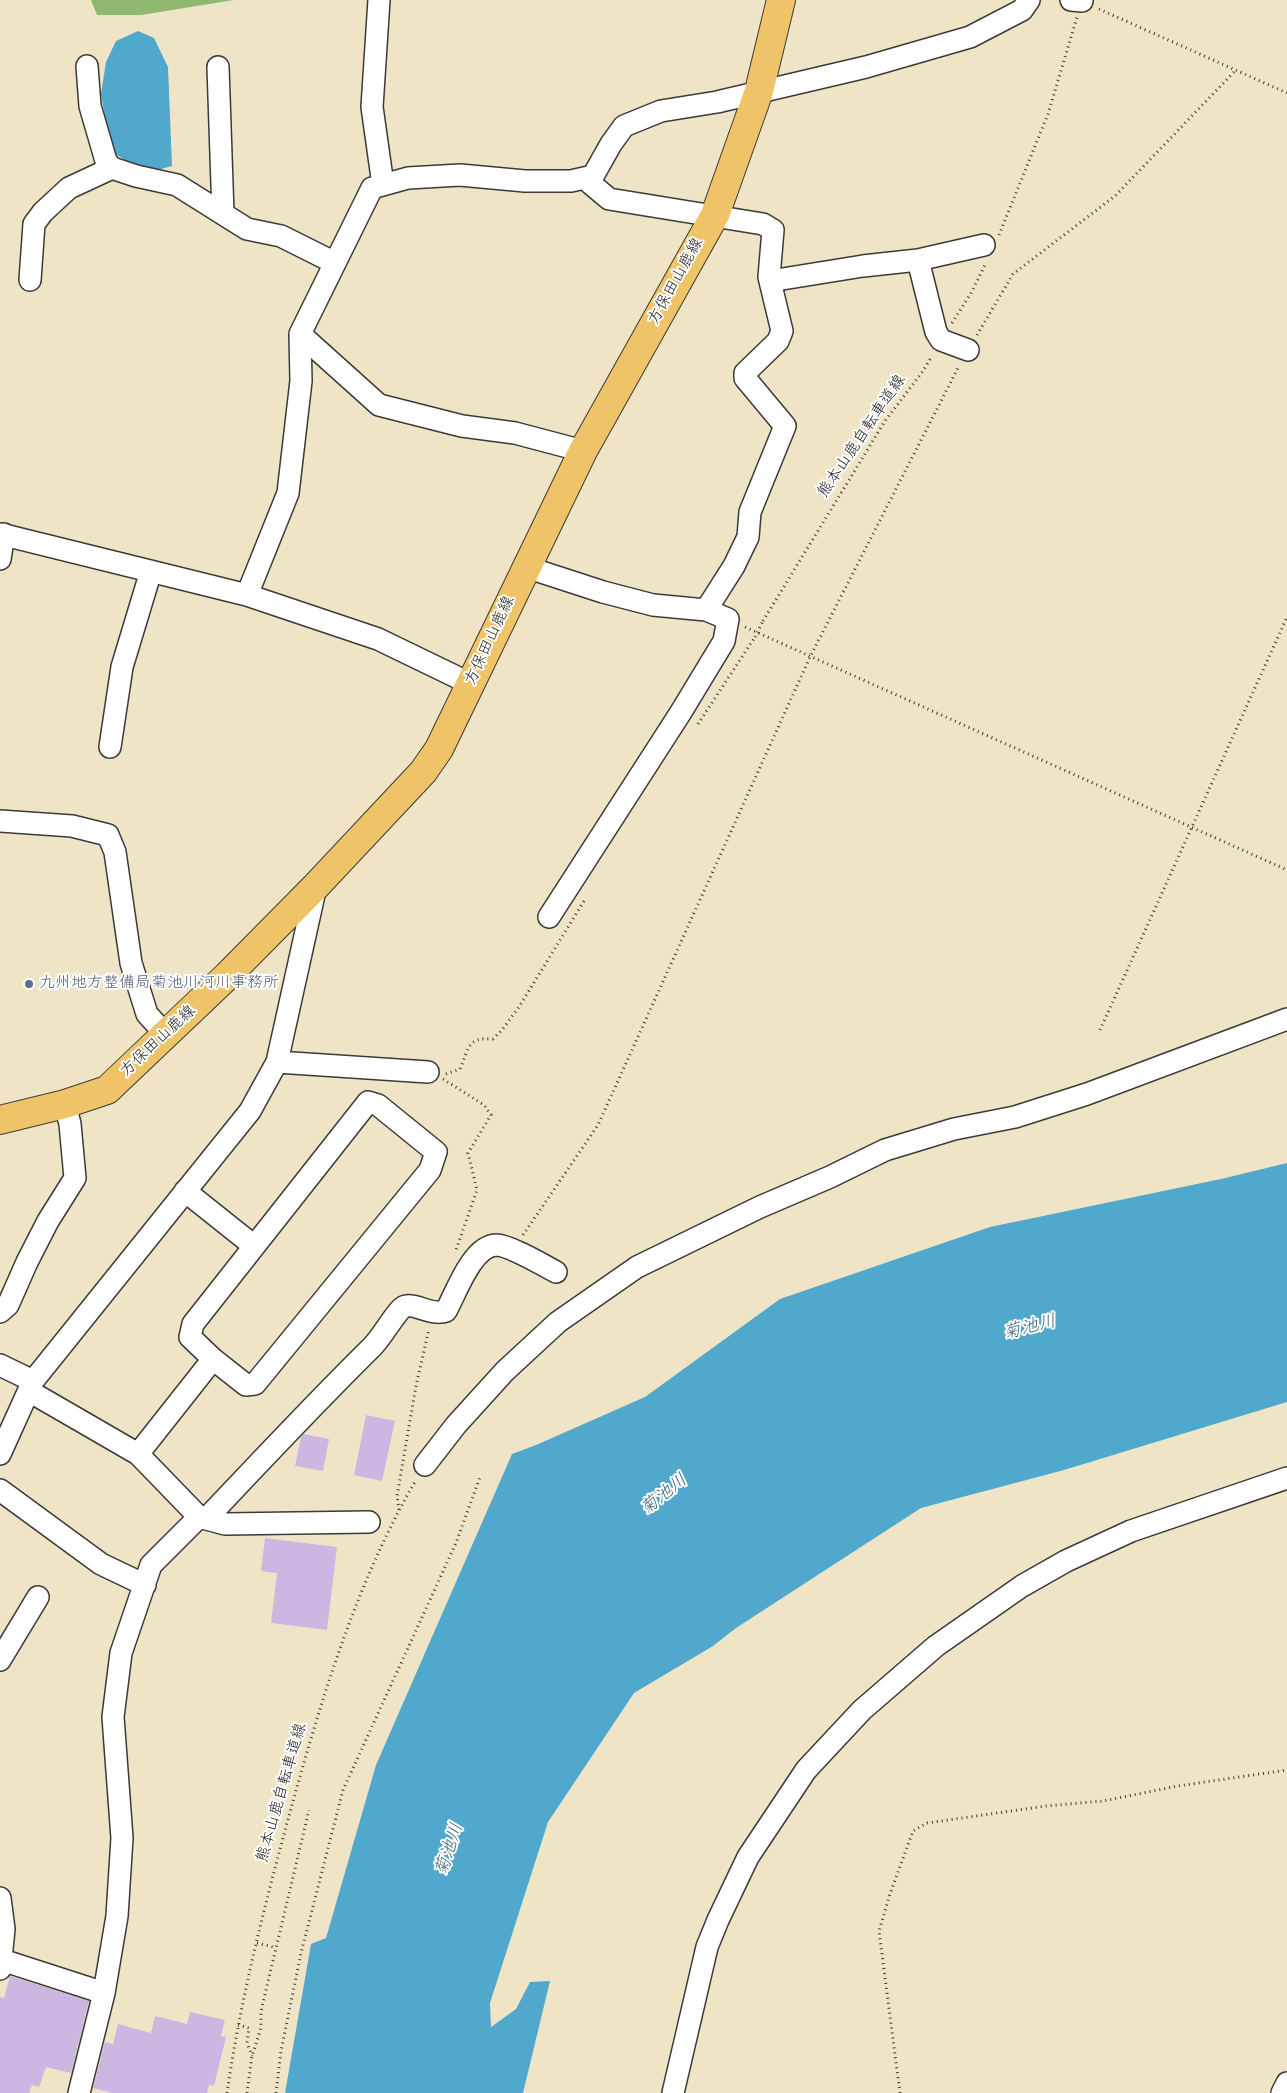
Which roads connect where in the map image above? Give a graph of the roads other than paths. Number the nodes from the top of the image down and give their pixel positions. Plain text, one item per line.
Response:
1 (379, 0) edge
2 (781, 0) edge
3 (1029, 0) edge
4 (87, 66) dead end
5 (218, 67) dead end
6 (759, 91) junction
7 (112, 168) junction
8 (584, 178) junction
9 (383, 185) junction
10 (223, 214) junction
11 (715, 215) junction
12 (990, 247) road end
13 (918, 260) junction
14 (335, 263) junction
15 (30, 280) dead end
16 (770, 280) junction
17 (300, 334) junction
18 (968, 350) road end
19 (583, 451) junction
20 (2, 534) edge
21 (0, 559) edge
22 (526, 567) junction
23 (151, 571) junction
24 (247, 595) junction
25 (706, 610) junction
26 (471, 684) junction
27 (110, 747) dead end
28 (0, 822) edge
29 (316, 886) junction
30 (549, 918) dead end
31 (1287, 1019) edge
32 (166, 1035) junction
33 (277, 1062) junction
34 (428, 1072) dead end
35 (65, 1104) junction
36 (0, 1120) edge
37 (185, 1191) junction
38 (254, 1246) junction
39 (556, 1272) dead end
40 (0, 1312) edge
41 (213, 1359) junction
42 (0, 1365) edge
43 (31, 1386) junction
44 (0, 1454) edge
45 (138, 1454) junction
46 (426, 1465) road end
47 (1287, 1478) edge
48 (0, 1490) edge
49 (203, 1518) junction
50 (369, 1522) dead end
51 (145, 1585) junction
52 (38, 1597) dead end
53 (0, 1660) edge
54 (0, 1898) edge
55 (1, 1964) edge
56 (104, 1992) junction
57 (1287, 2083) edge
58 (79, 2093) edge
59 (672, 2093) edge
60 (1282, 2093) edge

1 - 9 street
2 - 6 main road, 方保田山鹿線
3 - 6 street
4 - 7 street
5 - 10 street
6 - 8 street
6 - 11 main road, 方保田山鹿線
7 - 10 street
7 - 15 street
8 - 9 street
8 - 11 street
9 - 14 street
10 - 14 street
11 - 16 street
11 - 19 main road, 方保田山鹿線
12 - 13 street
13 - 16 street
13 - 18 street
14 - 17 street
16 - 25 street
17 - 19 street
17 - 24 street
19 - 22 main road, 方保田山鹿線
20 - 21 street
20 - 23 street
22 - 25 street
22 - 26 main road, 方保田山鹿線
23 - 24 street
23 - 27 street
24 - 26 street
25 - 30 street
26 - 29 main road, 方保田山鹿線
28 - 32 street
29 - 32 main road, 方保田山鹿線
29 - 33 street
31 - 46 street
32 - 35 main road, 方保田山鹿線
33 - 34 street
33 - 37 street
35 - 36 main road, 方保田山鹿線
35 - 40 street
37 - 38 street
37 - 43 street
38 - 41 street
38 - 41 street
39 - 49 street
41 - 45 street
42 - 43 street
43 - 44 street
43 - 45 street
45 - 49 street
47 - 59 street
48 - 51 street
49 - 50 street
49 - 51 street
51 - 56 street
52 - 53 street
54 - 55 street
55 - 56 street
56 - 58 street
57 - 60 street

